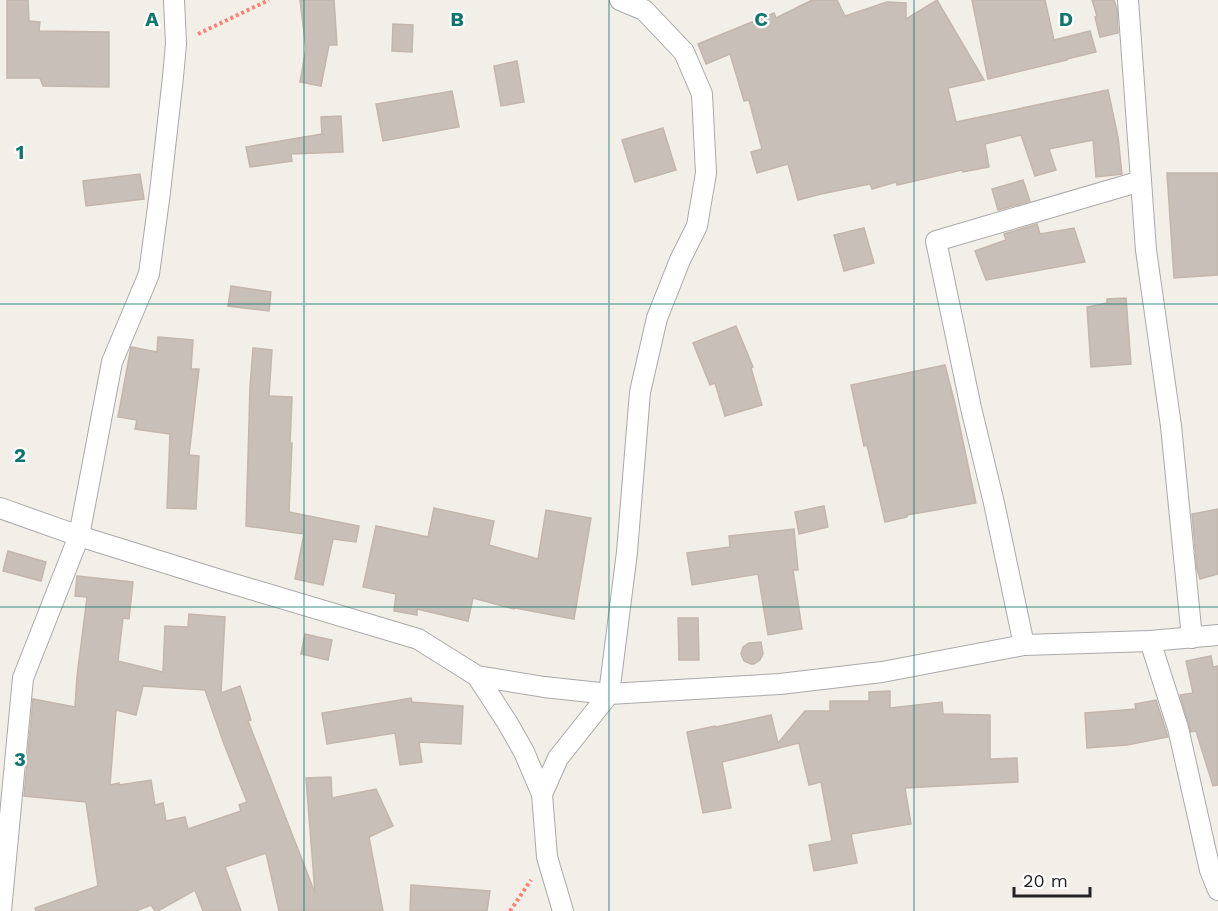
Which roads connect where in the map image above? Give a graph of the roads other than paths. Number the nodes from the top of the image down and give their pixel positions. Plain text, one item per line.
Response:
1 (174, 0) edge
2 (620, 0) edge
3 (1128, 0) edge
4 (1141, 181) junction
5 (0, 508) edge
6 (79, 536) junction
7 (1218, 635) edge
8 (1192, 638) junction
9 (1150, 641) junction
10 (1024, 645) junction
11 (477, 676) junction
12 (609, 694) junction
13 (542, 794) junction
14 (1218, 890) edge
15 (1, 911) edge
16 (563, 911) edge

1 - 6 street
2 - 12 street
3 - 4 street
4 - 8 street
4 - 10 street
5 - 6 street
6 - 11 street
6 - 15 street
7 - 8 street
8 - 9 street
9 - 10 street
9 - 14 street
10 - 12 street
11 - 12 street
11 - 13 street
12 - 13 street
13 - 16 street

